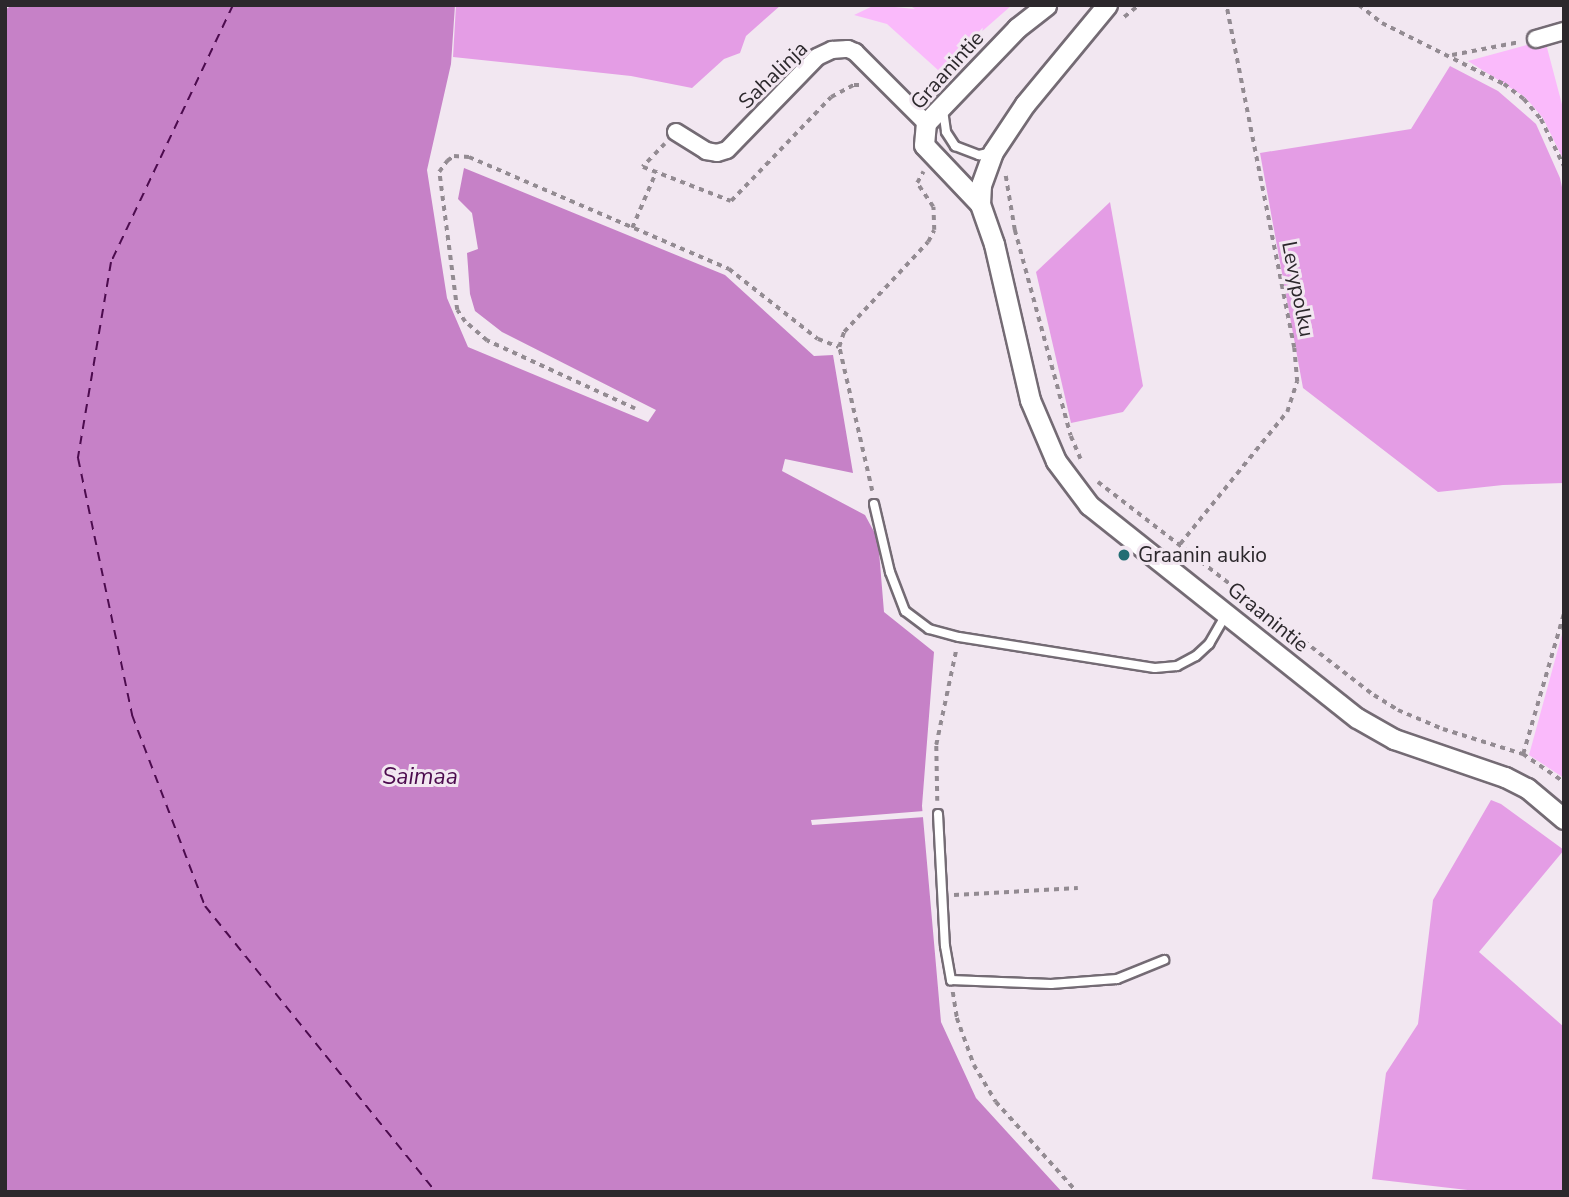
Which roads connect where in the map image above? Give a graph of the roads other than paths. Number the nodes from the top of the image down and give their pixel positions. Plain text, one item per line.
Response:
1 (1046, 5) edge
2 (1114, 12) edge
3 (1564, 31) edge
4 (1536, 39) road end
5 (943, 103) junction
6 (926, 123) junction
7 (676, 132) road end
8 (993, 152) junction
9 (980, 204) junction
10 (874, 504) road end
11 (1228, 612) junction
12 (938, 814) road end
13 (1564, 819) edge
14 (1164, 960) dead end

1 - 5 street, Graanintie
2 - 8 street, Graanintie
3 - 4 street
5 - 6 street, Graanintie
5 - 8 lane
6 - 7 street, Sahalinja
6 - 9 street, Graanintie
8 - 9 street, Graanintie
9 - 11 street, Graanintie
10 - 11 lane
11 - 13 street, Graanintie
12 - 14 lane

